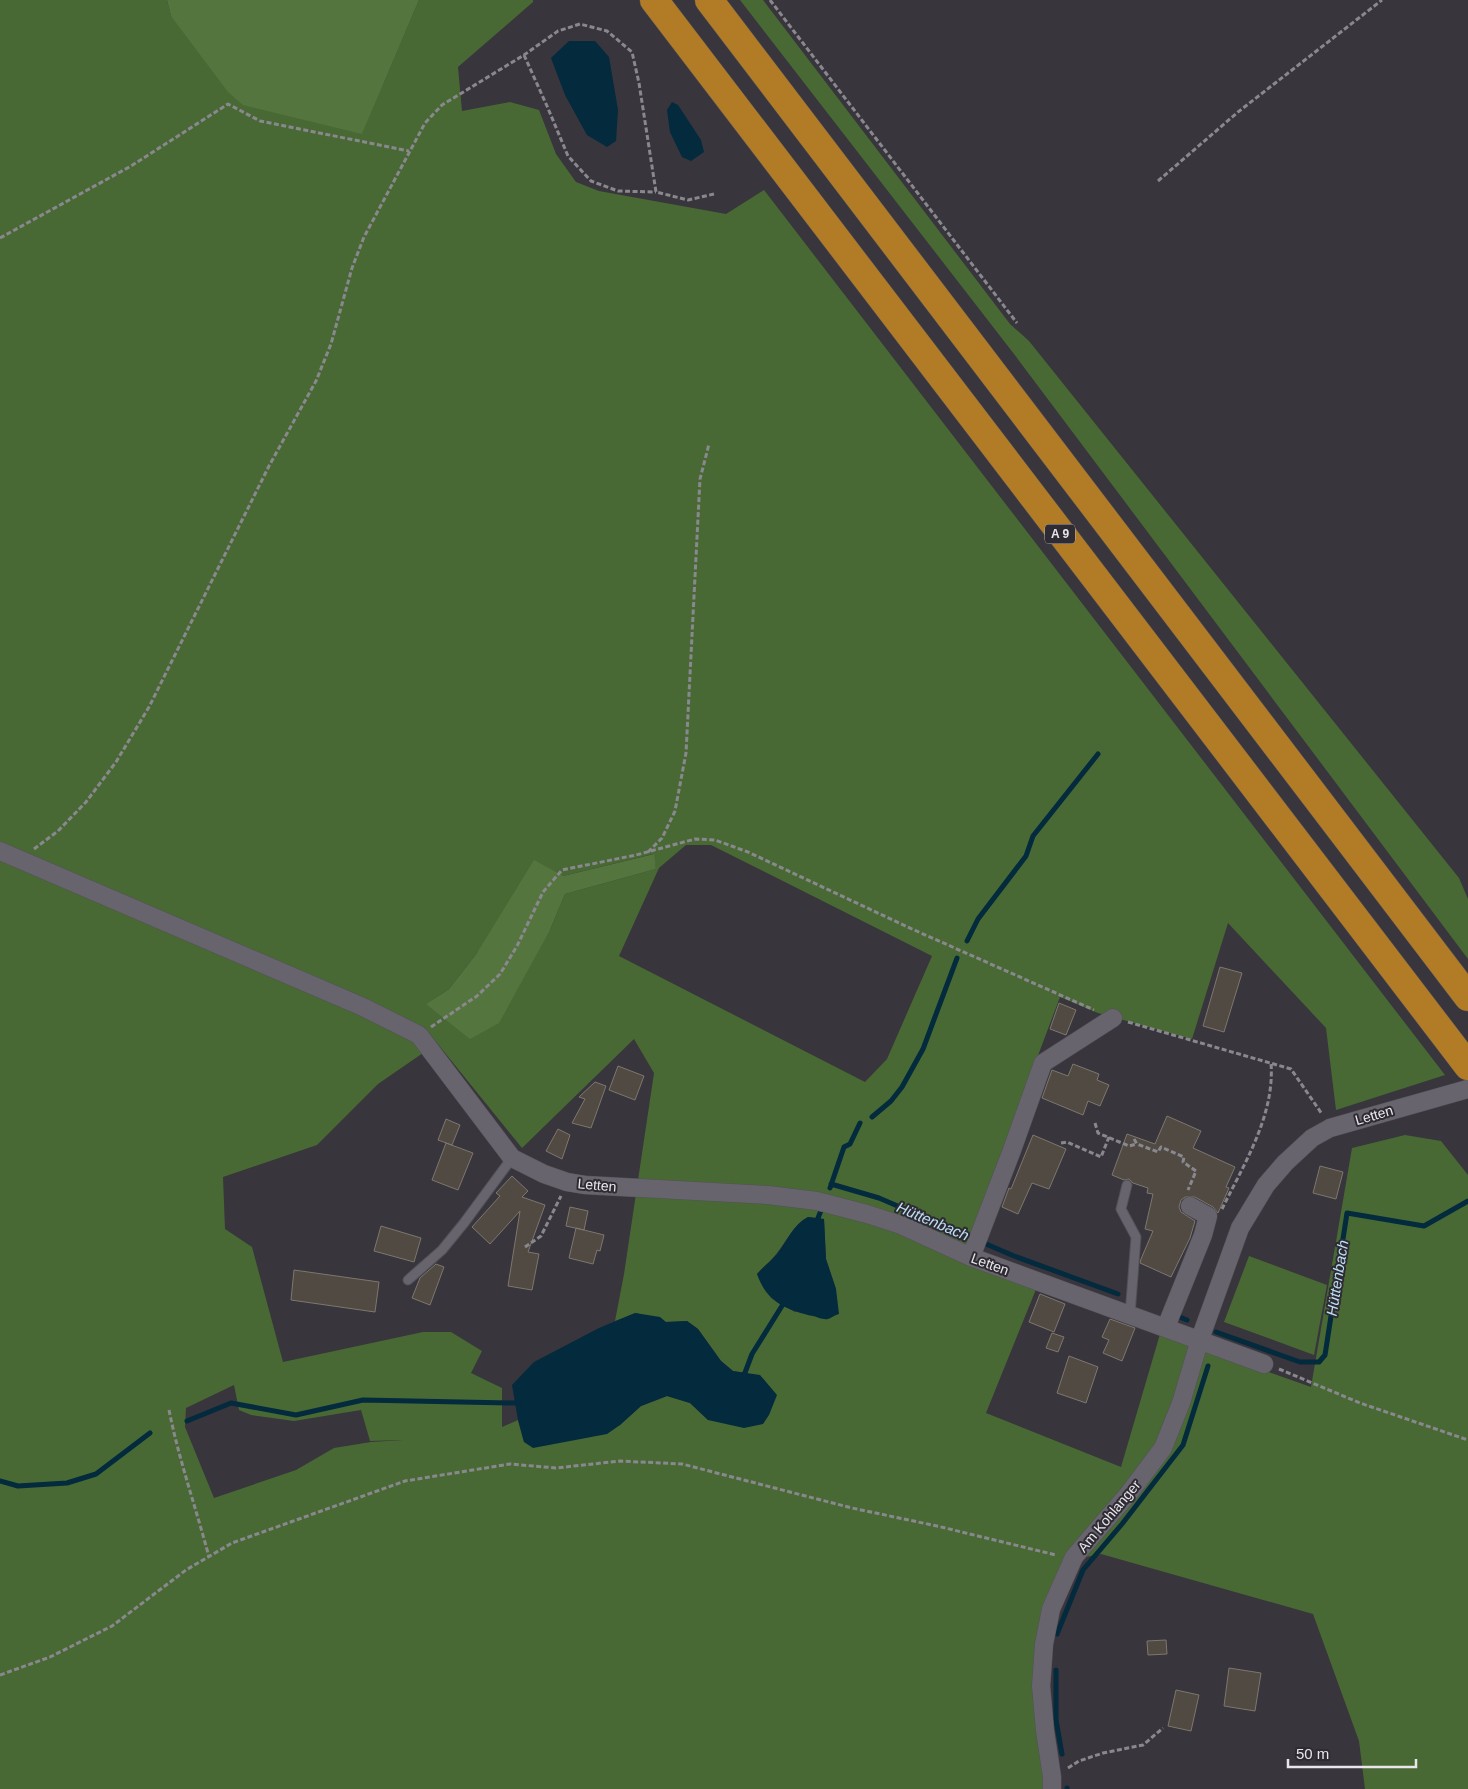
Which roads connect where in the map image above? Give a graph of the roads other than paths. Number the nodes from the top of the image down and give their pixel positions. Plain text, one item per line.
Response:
1 (654, 0) edge
2 (709, 0) edge
3 (0, 851) edge
4 (1468, 996) edge
5 (1113, 1018) road end
6 (1468, 1066) edge
7 (1468, 1089) edge
8 (512, 1158) junction
9 (1127, 1185) dead end
10 (1190, 1206) road end
11 (971, 1257) junction
12 (408, 1280) dead end
13 (1130, 1315) junction
14 (1166, 1327) junction
15 (1200, 1339) junction
16 (1264, 1364) road end
17 (1052, 1783) edge

1 - 6 highway, A 9
2 - 4 highway
3 - 8 street, Letten
5 - 11 street
7 - 15 street, Letten
8 - 11 street, Letten
8 - 12 lane
9 - 13 lane
10 - 14 street
11 - 13 street, Letten
13 - 14 street, Letten
14 - 15 street, Letten
15 - 16 street
15 - 17 street, Am Kohlanger

